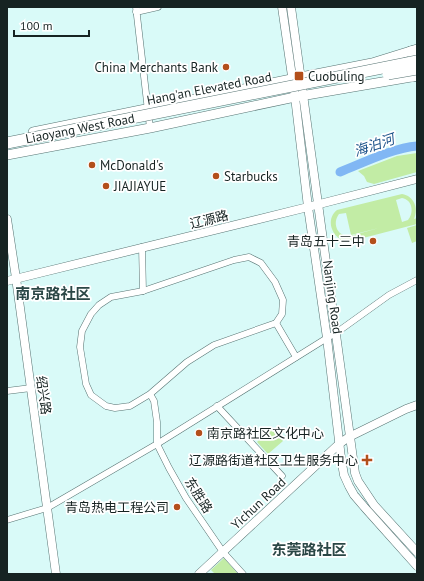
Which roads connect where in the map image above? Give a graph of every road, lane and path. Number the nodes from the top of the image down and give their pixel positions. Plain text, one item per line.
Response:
1 (158, 7) edge
2 (282, 7) edge
3 (291, 7) edge
4 (136, 10) edge
5 (416, 53) edge
6 (416, 74) edge
7 (297, 78) junction
8 (300, 96) junction
9 (148, 108) junction
10 (150, 128) junction
11 (7, 138) edge
12 (7, 143) edge
13 (7, 149) edge
14 (7, 155) edge
15 (417, 179) edge
16 (318, 204) junction
17 (308, 207) junction
18 (7, 219) edge
19 (142, 247) junction
20 (9, 248) edge
21 (16, 278) junction
22 (417, 280) edge
23 (7, 281) edge
24 (143, 291) junction
25 (276, 323) junction
26 (336, 333) junction
27 (327, 338) junction
28 (296, 357) junction
29 (31, 388) junction
30 (7, 391) edge
31 (150, 394) junction
32 (417, 405) edge
33 (217, 406) junction
34 (349, 437) junction
35 (157, 444) junction
36 (339, 444) junction
37 (282, 476) dead end
38 (47, 508) junction
39 (7, 520) edge
40 (223, 552) junction
41 (417, 552) edge
42 (417, 566) edge
43 (56, 574) edge
44 (199, 574) edge
45 (243, 574) edge

1 - 4 street
2 - 7 main road, Nanjing Road
3 - 7 main road, Nanjing Road
4 - 9 street
5 - 7 main road, Liaoyang West Road
5 - 12 highway, Hang'an Elevated Road, bridge
6 - 8 main road, Liaoyang West Road
6 - 13 highway, Hang'an Elevated Road, bridge
7 - 8 main road, Nanjing Road
7 - 9 main road, Liaoyang West Road
8 - 10 main road, Liaoyang West Road
8 - 16 main road, Nanjing Road
8 - 17 main road, Nanjing Road
9 - 10 street
9 - 11 main road, Liaoyang West Road
10 - 14 main road, Liaoyang West Road
15 - 16 main road, 辽源路
16 - 17 main road, 辽源路
16 - 26 main road, Nanjing Road
17 - 19 main road, 辽源路
17 - 27 main road, Nanjing Road
18 - 20 main road, 绍兴路
19 - 21 main road, 辽源路
19 - 24 street
20 - 21 main road, 绍兴路
21 - 23 main road, 辽源路
21 - 29 main road, 绍兴路
22 - 26 street
24 - 25 street
24 - 31 street
25 - 28 street
25 - 31 street
26 - 27 street
26 - 34 main road, Nanjing Road
27 - 28 street
27 - 36 main road, Nanjing Road
28 - 33 street
29 - 30 street
29 - 38 main road, 绍兴路
31 - 35 street
32 - 34 main road, Yichun Road
33 - 35 street
33 - 37 street
34 - 36 main road, Yichun Road
34 - 41 main road, Nanjing Road
35 - 38 street
35 - 40 street, 东胜路
36 - 40 main road, Yichun Road
36 - 42 main road, Nanjing Road
38 - 39 street
38 - 43 main road, 绍兴路
40 - 44 main road, Yichun Road
40 - 45 street, 东胜路

